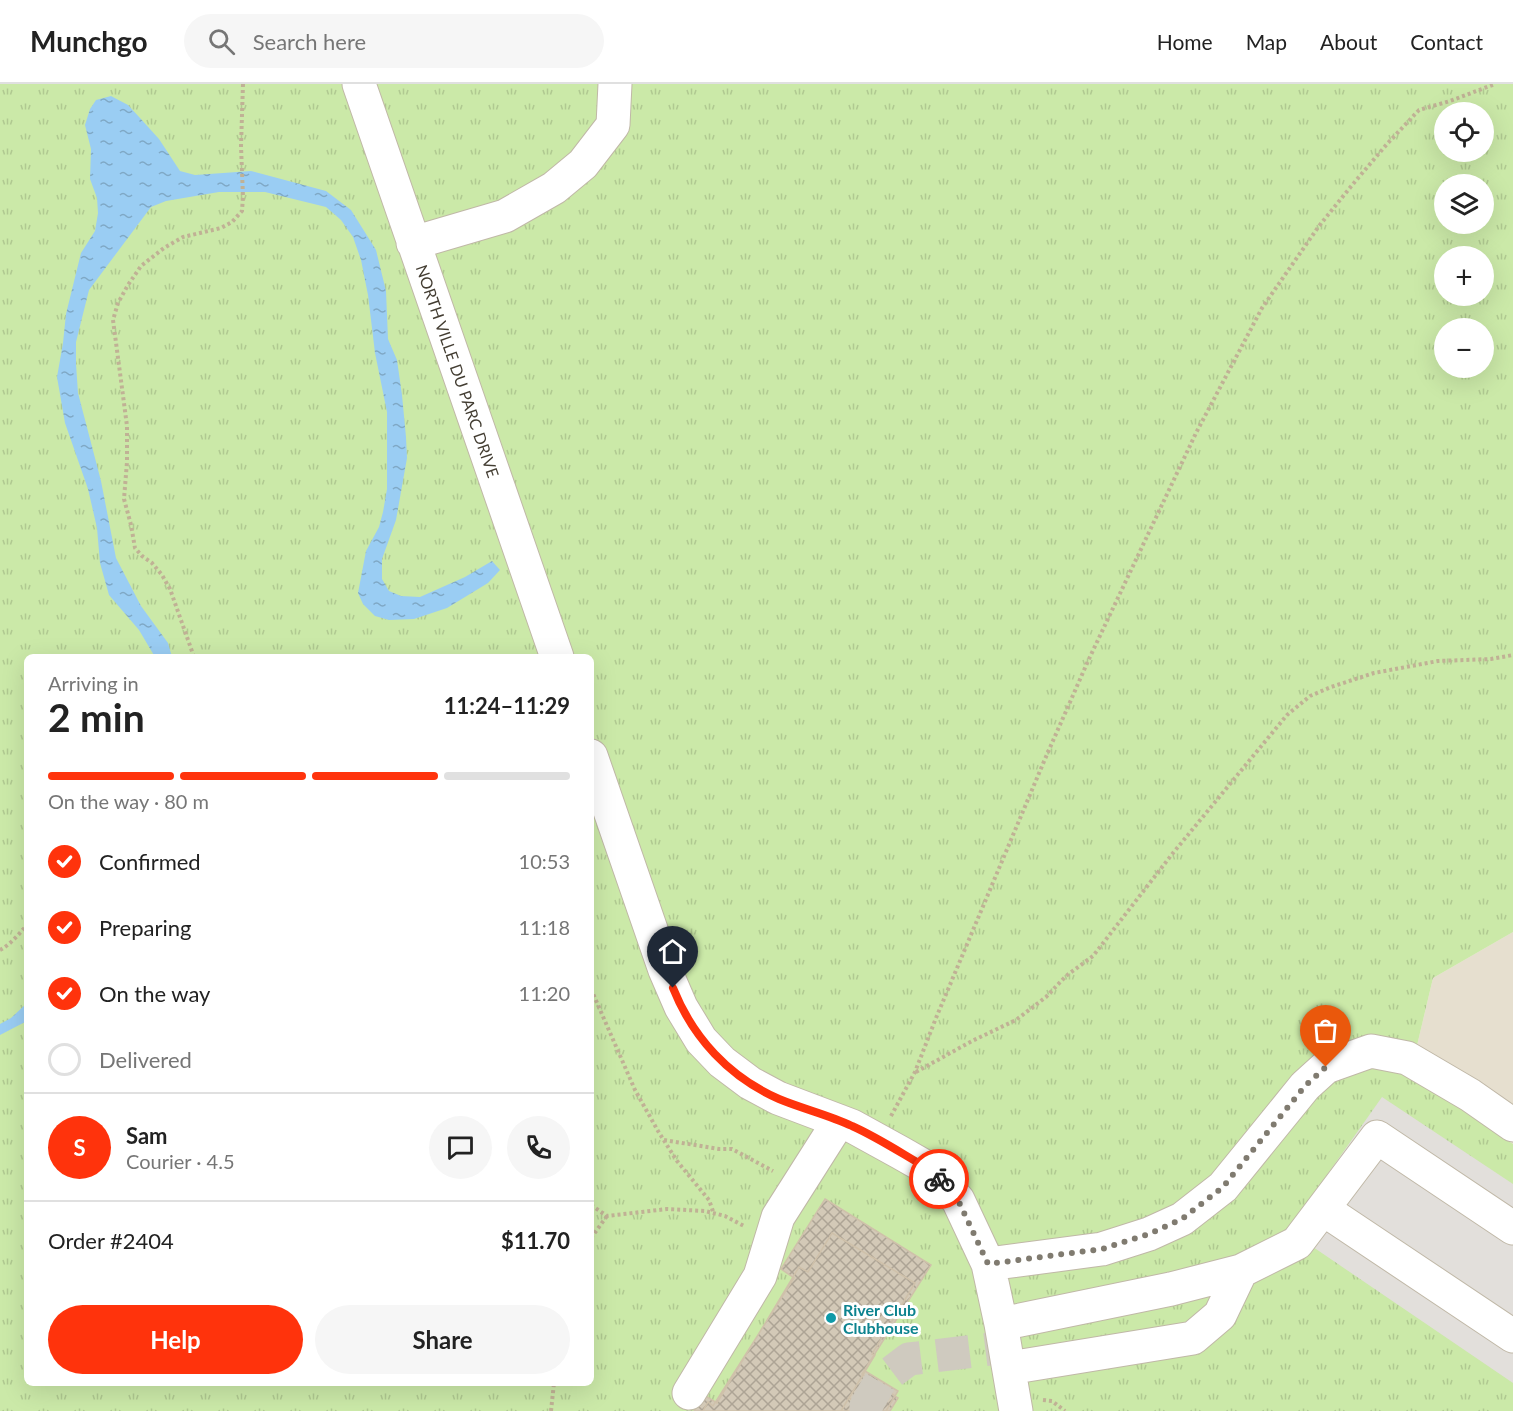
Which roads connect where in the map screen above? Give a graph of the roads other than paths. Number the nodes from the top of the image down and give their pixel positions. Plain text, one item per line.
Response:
1 (359, 84) edge
2 (615, 84) edge
3 (414, 243) junction
4 (556, 654) edge
5 (594, 765) edge
6 (839, 1121) junction
7 (1513, 1125) edge
8 (1323, 1209) junction
9 (1513, 1228) edge
10 (988, 1264) junction
11 (1241, 1271) junction
12 (1001, 1324) junction
13 (1513, 1336) edge
14 (1009, 1368) junction
15 (689, 1393) dead end
16 (1016, 1411) edge

1 - 3 street, NORTH VILLE DU PARC DRIVE
2 - 3 street
3 - 4 street, NORTH VILLE DU PARC DRIVE
5 - 6 street
6 - 10 street
6 - 15 street
7 - 10 street
8 - 9 street
8 - 11 street
8 - 13 street
10 - 12 street
11 - 12 street
11 - 14 street
12 - 14 street
14 - 16 street

